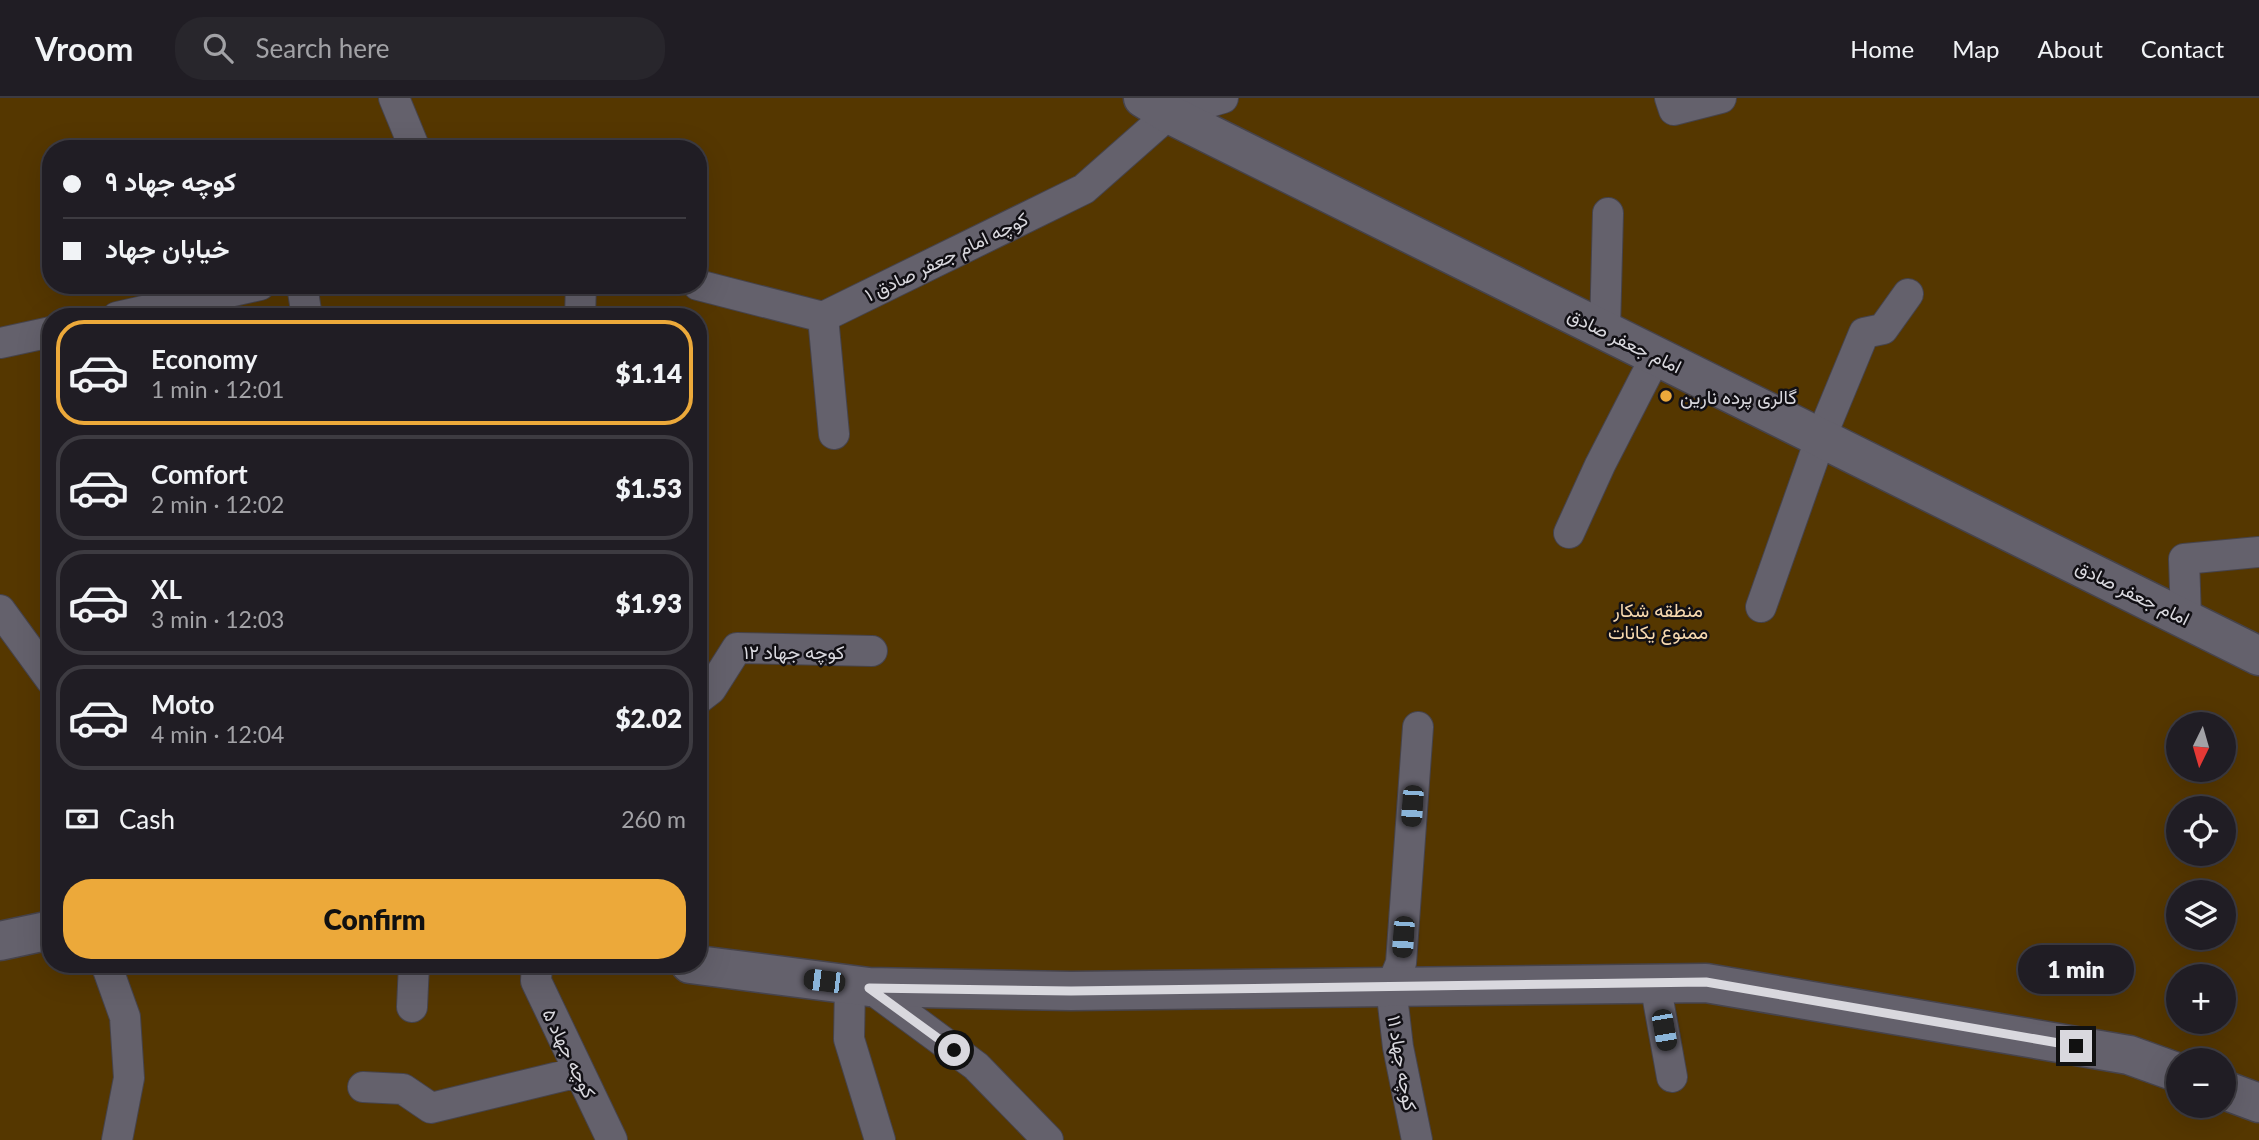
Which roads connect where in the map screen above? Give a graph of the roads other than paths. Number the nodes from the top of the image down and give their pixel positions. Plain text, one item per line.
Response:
1 (394, 98) edge
2 (1223, 98) edge
3 (1670, 98) edge
4 (1721, 98) edge
5 (1156, 106) edge
6 (411, 140) edge
7 (1608, 213) dead end
8 (707, 287) edge
9 (220, 294) edge
10 (1908, 294) dead end
11 (157, 308) edge
12 (823, 317) junction
13 (1605, 330) junction
14 (42, 333) edge
15 (0, 343) edge
16 (1656, 356) junction
17 (834, 434) dead end
18 (1821, 437) junction
19 (1569, 533) dead end
20 (2259, 552) edge
21 (1761, 607) dead end
22 (0, 610) edge
23 (2186, 618) junction
24 (872, 651) dead end
25 (2259, 656) edge
26 (42, 668) edge
27 (707, 692) edge
28 (1418, 727) dead end
29 (42, 932) edge
30 (0, 941) edge
31 (707, 966) edge
32 (109, 973) edge
33 (413, 973) edge
34 (536, 973) edge
35 (1656, 983) junction
36 (860, 986) junction
37 (1391, 987) junction
38 (411, 1007) dead end
39 (2166, 1068) edge
40 (579, 1072) junction
41 (1672, 1077) dead end
42 (363, 1087) dead end
43 (2236, 1094) edge
44 (2259, 1103) edge
45 (117, 1140) edge
46 (612, 1140) edge
47 (880, 1140) edge
48 (1048, 1140) edge
49 (1417, 1140) edge

1 - 6 street
2 - 5 street
3 - 4 street
5 - 12 street, کوچه امام جعفر صادق ۱
5 - 13 main road, امام جعفر صادق
7 - 13 street
8 - 12 street
9 - 11 street
10 - 18 street
12 - 17 street
13 - 16 main road, امام جعفر صادق
14 - 15 street
16 - 18 main road, امام جعفر صادق
16 - 19 street
18 - 21 street
18 - 23 main road, امام جعفر صادق
20 - 23 street
22 - 26 street
23 - 25 main road, امام جعفر صادق
24 - 27 street, کوچه جهاد ۱۲
28 - 37 street
29 - 30 main road
31 - 36 main road
32 - 45 street
33 - 38 street
34 - 40 street, کوچه جهاد ۵
35 - 37 main road
35 - 39 main road
35 - 41 street
36 - 37 main road
36 - 47 street
36 - 48 street
37 - 49 street, کوچه جهاد ۱۱
40 - 42 street
40 - 46 street, کوچه جهاد ۵
43 - 44 main road

